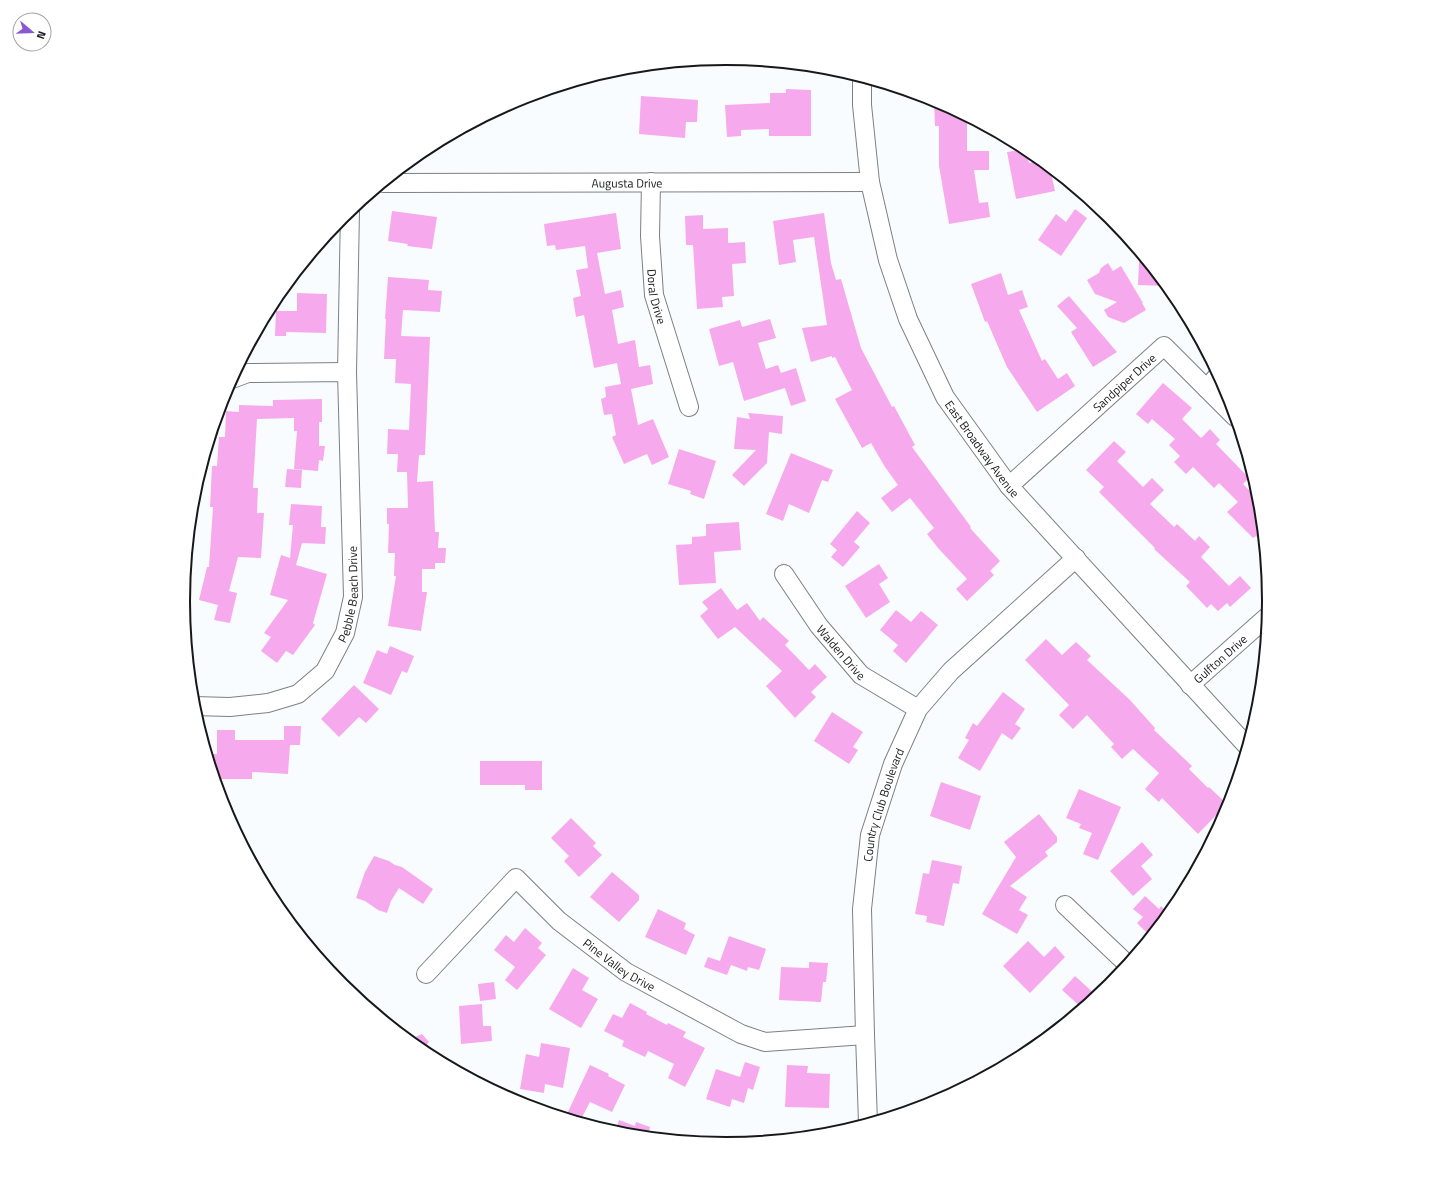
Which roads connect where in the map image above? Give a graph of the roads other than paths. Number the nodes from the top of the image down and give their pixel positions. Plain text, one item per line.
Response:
1 (862, 82) edge
2 (651, 182) junction
3 (870, 182) junction
4 (391, 183) edge
5 (350, 219) edge
6 (347, 372) junction
7 (240, 376) edge
8 (1213, 382) edge
9 (1219, 392) edge
10 (689, 407) dead end
11 (1009, 486) junction
12 (1076, 558) junction
13 (784, 574) dead end
14 (1261, 622) edge
15 (1190, 685) junction
16 (200, 706) edge
17 (918, 709) junction
18 (1243, 742) edge
19 (1064, 904) dead end
20 (1123, 960) edge
21 (426, 974) dead end
22 (865, 1035) junction
23 (868, 1118) edge

1 - 3 street, East Broadway Avenue
2 - 3 street, Augusta Drive
2 - 4 street, Augusta Drive
2 - 10 street, Doral Drive
3 - 11 street, East Broadway Avenue
5 - 6 street, Pebble Beach Drive
6 - 7 street
6 - 16 street, Pebble Beach Drive
8 - 9 street, Sandpiper Drive
8 - 11 street, Sandpiper Drive
11 - 12 street, East Broadway Avenue
12 - 15 street, East Broadway Avenue
12 - 17 street, Country Club Boulevard
13 - 17 street, Walden Drive
14 - 15 street, Gulfton Drive
15 - 18 street, East Broadway Avenue
17 - 22 street, Country Club Boulevard
19 - 20 street
21 - 22 street, Pine Valley Drive
22 - 23 street, Country Club Boulevard

